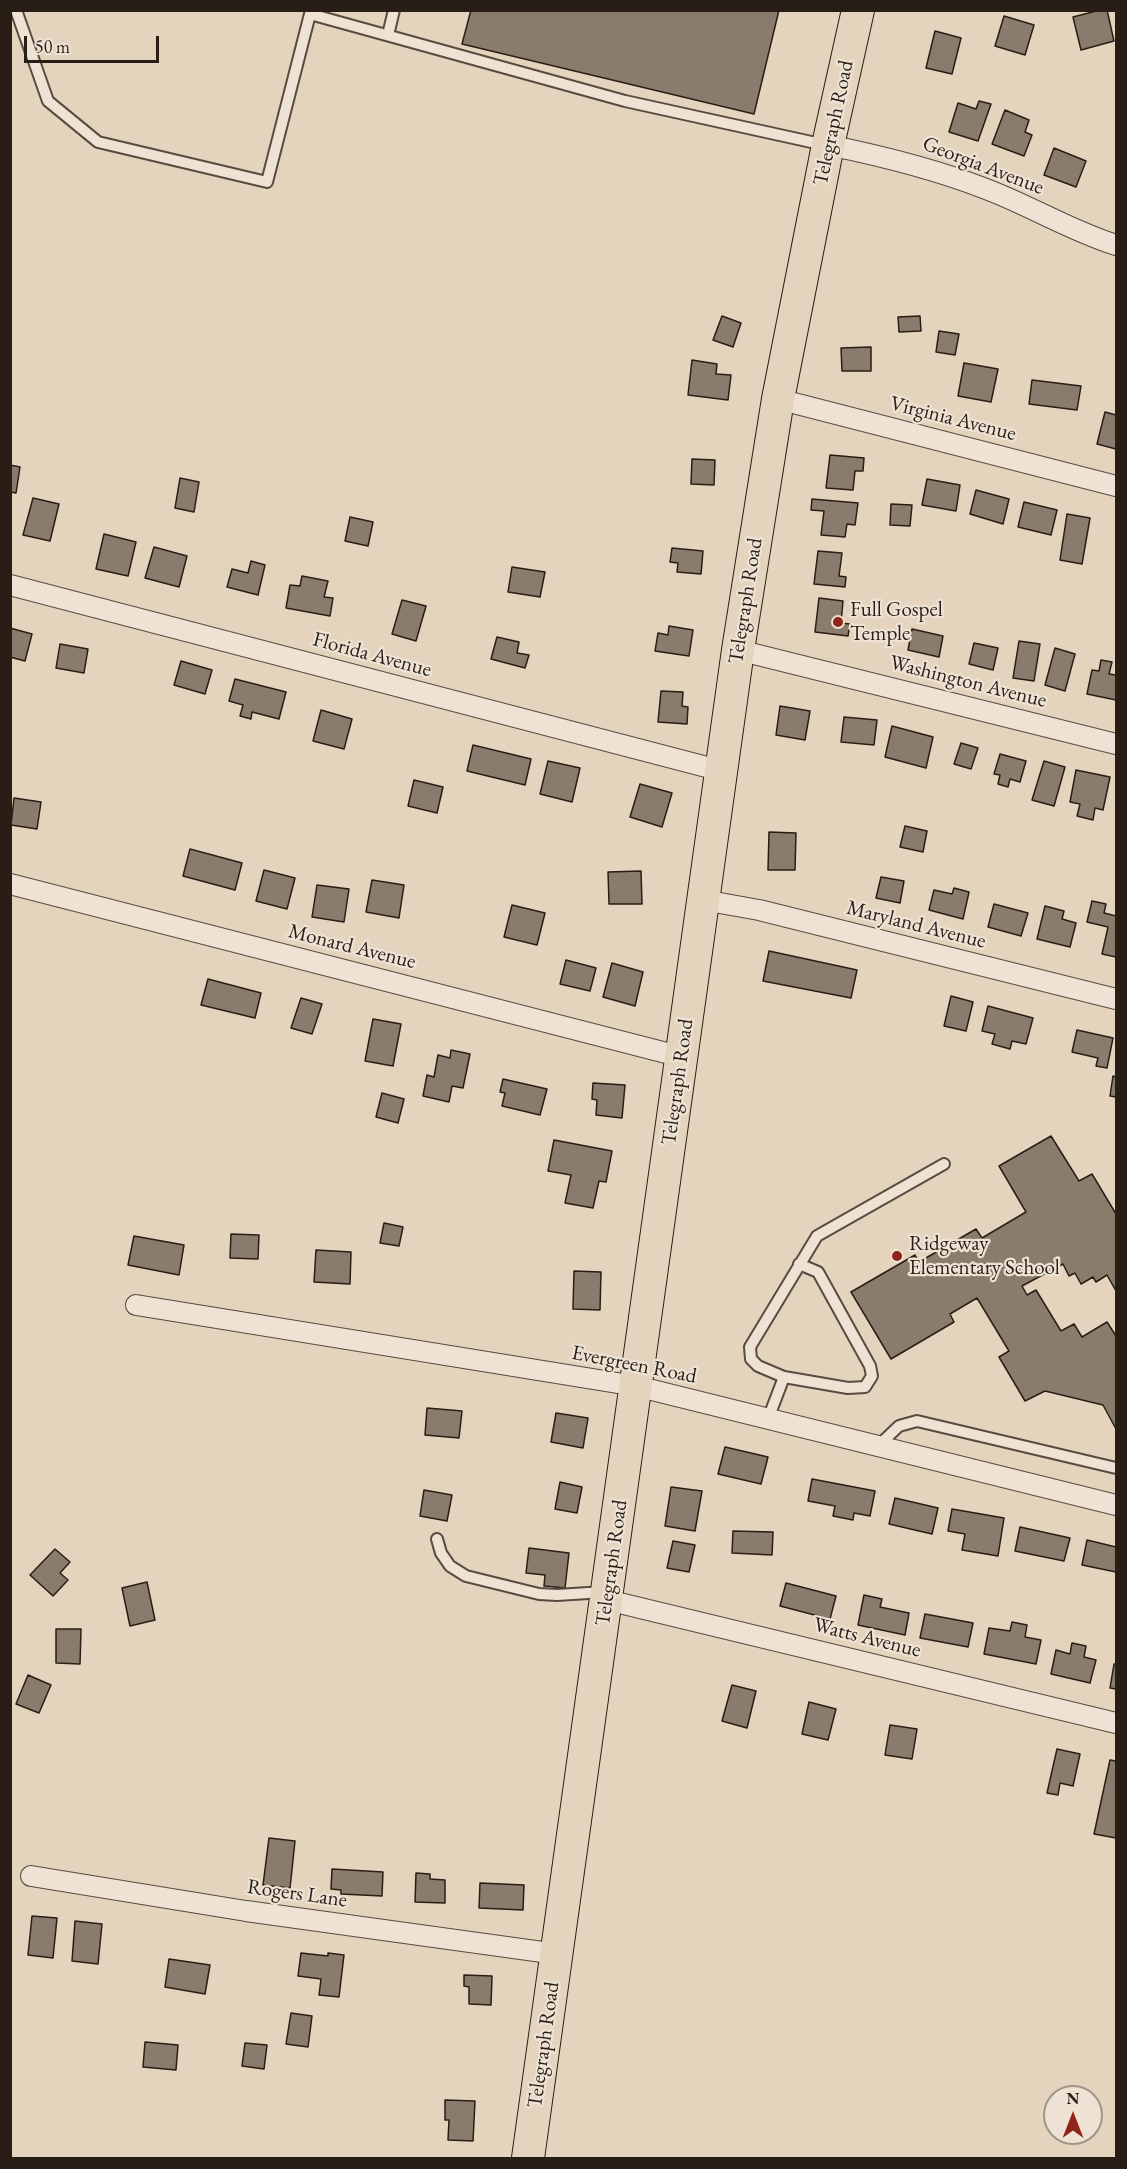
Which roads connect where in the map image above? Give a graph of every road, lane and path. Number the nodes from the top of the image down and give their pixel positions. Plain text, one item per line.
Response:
1 (16, 10) edge
2 (394, 10) edge
3 (858, 10) edge
4 (388, 34) junction
5 (828, 145) junction
6 (1116, 245) edge
7 (778, 399) junction
8 (1116, 486) edge
9 (10, 585) edge
10 (738, 650) junction
11 (1116, 744) edge
12 (722, 771) junction
13 (10, 884) edge
14 (704, 900) junction
15 (1116, 999) edge
16 (682, 1057) junction
17 (944, 1164) dead end
18 (799, 1264) junction
19 (136, 1305) dead end
20 (784, 1377) junction
21 (636, 1386) junction
22 (768, 1419) junction
23 (878, 1446) junction
24 (1116, 1468) edge
25 (1116, 1505) edge
26 (437, 1539) dead end
27 (607, 1596) junction
28 (1116, 1723) edge
29 (31, 1876) dead end
30 (557, 1954) junction
31 (528, 2158) edge

1 - 4 lane
2 - 4 lane
3 - 5 main road, Telegraph Road
4 - 5 lane
5 - 6 street, Georgia Avenue
5 - 7 main road, Telegraph Road
7 - 8 street, Virginia Avenue
7 - 10 main road, Telegraph Road
9 - 12 street, Florida Avenue
10 - 11 street, Washington Avenue
10 - 12 main road, Telegraph Road
12 - 14 main road, Telegraph Road
13 - 16 street, Monard Avenue
14 - 15 street, Maryland Avenue
14 - 16 main road, Telegraph Road
16 - 21 main road, Telegraph Road
17 - 18 lane
18 - 20 lane
18 - 20 lane
19 - 21 street, Evergreen Road
20 - 22 lane
21 - 22 street, Evergreen Road
21 - 27 main road, Telegraph Road
22 - 23 street, Evergreen Road
23 - 24 lane
23 - 25 street, Evergreen Road
26 - 27 lane
27 - 28 street, Watts Avenue
27 - 30 main road, Telegraph Road
29 - 30 street, Rogers Lane
30 - 31 main road, Telegraph Road

